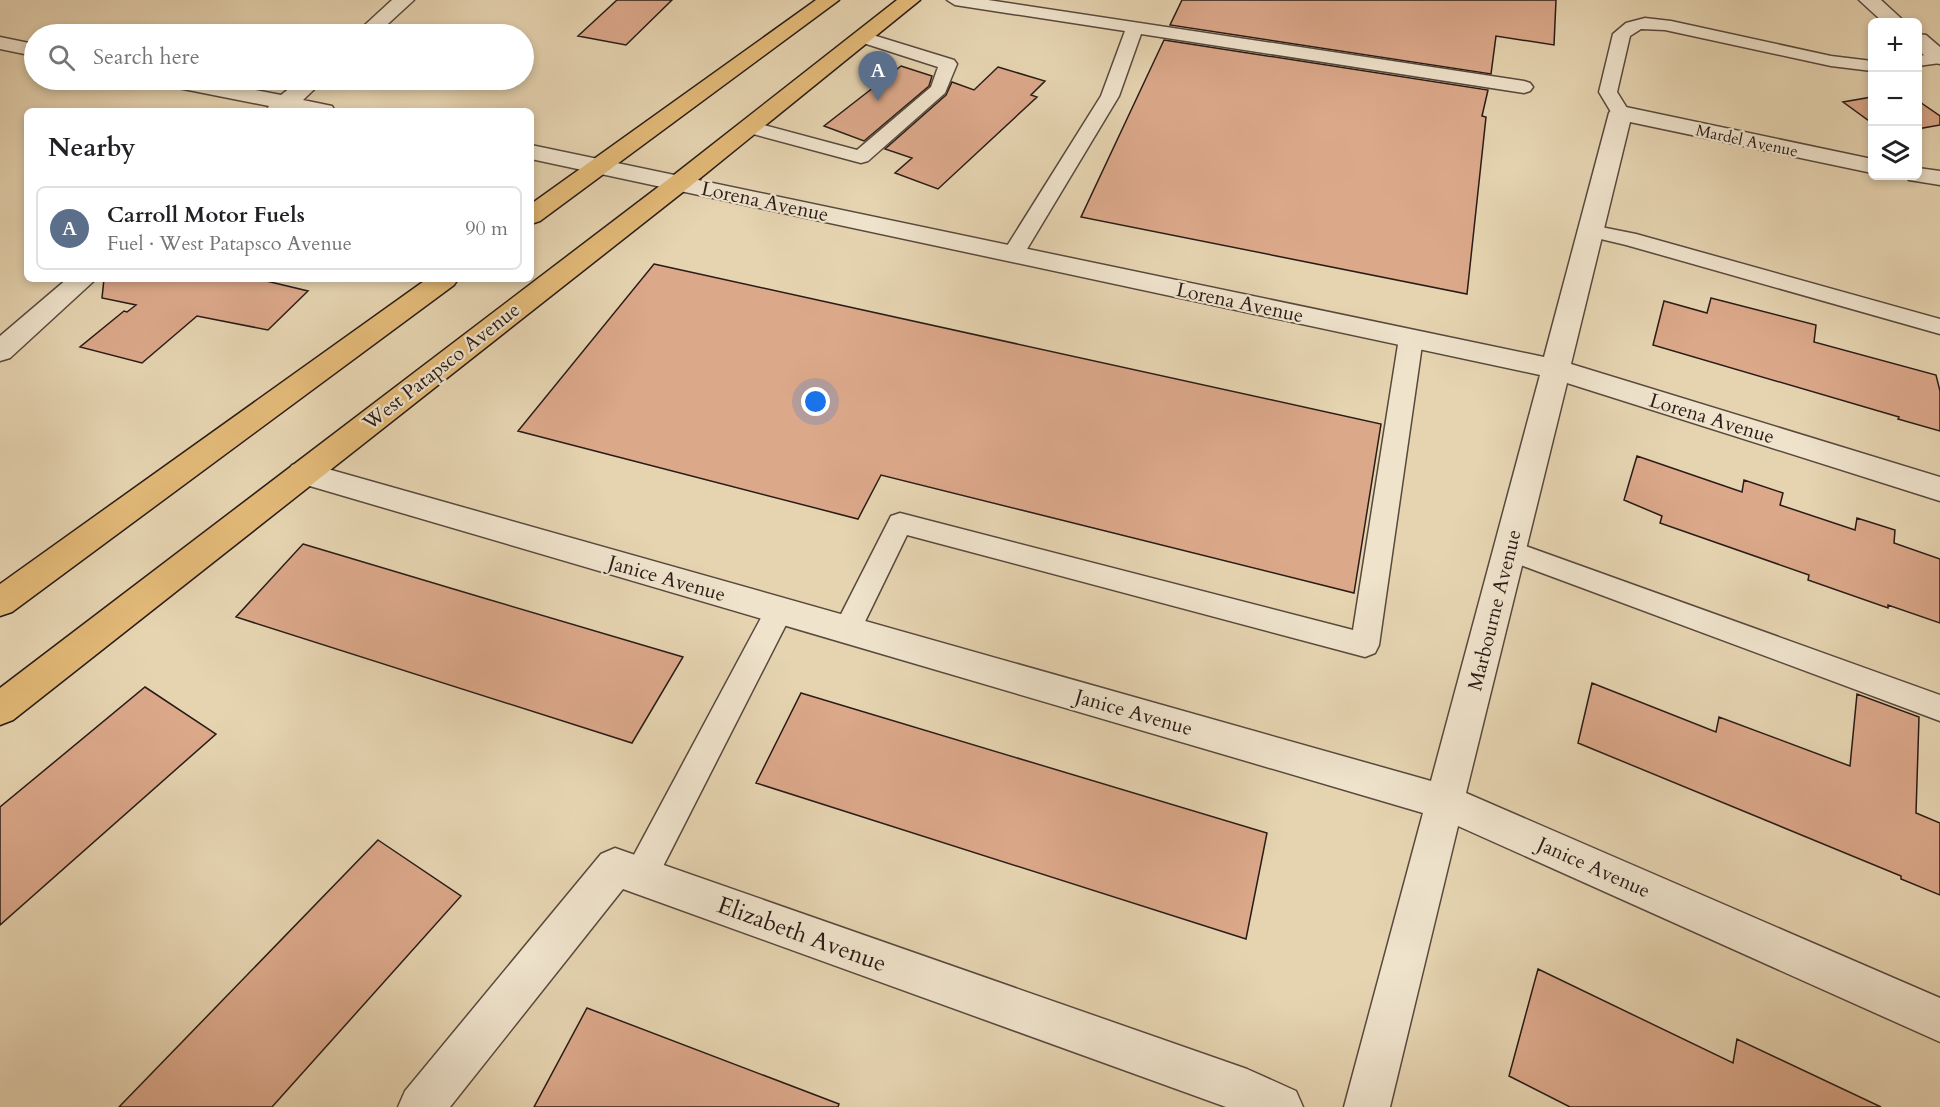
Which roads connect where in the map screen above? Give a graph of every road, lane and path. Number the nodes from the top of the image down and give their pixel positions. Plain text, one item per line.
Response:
1 (404, 0) edge
2 (829, 0) edge
3 (910, 0) edge
4 (955, 0) edge
5 (1869, 0) edge
6 (1004, 3) edge
7 (1890, 18) edge
8 (376, 24) edge
9 (1135, 27) junction
10 (863, 37) junction
11 (0, 43) edge
12 (1922, 44) edge
13 (24, 48) edge
14 (1940, 58) edge
15 (1922, 60) edge
16 (1868, 66) edge
17 (1524, 87) dead end
18 (213, 90) edge
19 (301, 90) edge
20 (281, 107) edge
21 (1621, 113) junction
22 (749, 127) junction
23 (534, 153) edge
24 (1868, 165) edge
25 (600, 166) junction
26 (1922, 176) edge
27 (1940, 178) edge
28 (679, 183) junction
29 (534, 214) edge
30 (1591, 231) junction
31 (1013, 254) junction
32 (80, 282) edge
33 (441, 282) edge
34 (1940, 327) edge
35 (1411, 338) junction
36 (0, 351) edge
37 (1556, 369) junction
38 (303, 473) junction
39 (1940, 489) edge
40 (1509, 550) junction
41 (0, 602) edge
42 (779, 611) junction
43 (847, 630) junction
44 (1940, 708) edge
45 (0, 709) edge
46 (1445, 802) junction
47 (640, 877) junction
48 (1940, 1020) edge
49 (421, 1107) edge
50 (1280, 1107) edge
51 (1367, 1107) edge

1 - 8 street
2 - 25 main road
3 - 10 main road, West Patapsco Avenue
4 - 6 lane
5 - 7 street
6 - 9 lane
9 - 17 lane
9 - 31 lane
10 - 22 main road, West Patapsco Avenue
10 - 22 lane
11 - 13 street
12 - 14 street
14 - 15 lane
16 - 21 lane
18 - 20 street
19 - 20 street
21 - 24 street, Mardel Avenue
21 - 30 street, Marbourne Avenue
22 - 28 main road, West Patapsco Avenue
23 - 25 street, Lorena Avenue
25 - 28 street, Lorena Avenue
25 - 29 main road
26 - 27 street
28 - 31 street, Lorena Avenue
28 - 38 main road, West Patapsco Avenue
30 - 34 lane
30 - 37 street, Marbourne Avenue
31 - 35 street, Lorena Avenue
32 - 36 street
33 - 41 main road
35 - 37 street, Lorena Avenue
35 - 43 lane
37 - 39 street, Lorena Avenue
37 - 40 street, Marbourne Avenue
38 - 42 street, Janice Avenue
38 - 45 main road, West Patapsco Avenue
40 - 44 lane
40 - 46 street, Marbourne Avenue
42 - 43 street, Janice Avenue
42 - 47 lane
43 - 46 street, Janice Avenue
46 - 48 street, Janice Avenue
46 - 51 street, Marbourne Avenue
47 - 49 street, Elizabeth Avenue
47 - 50 street, Elizabeth Avenue

